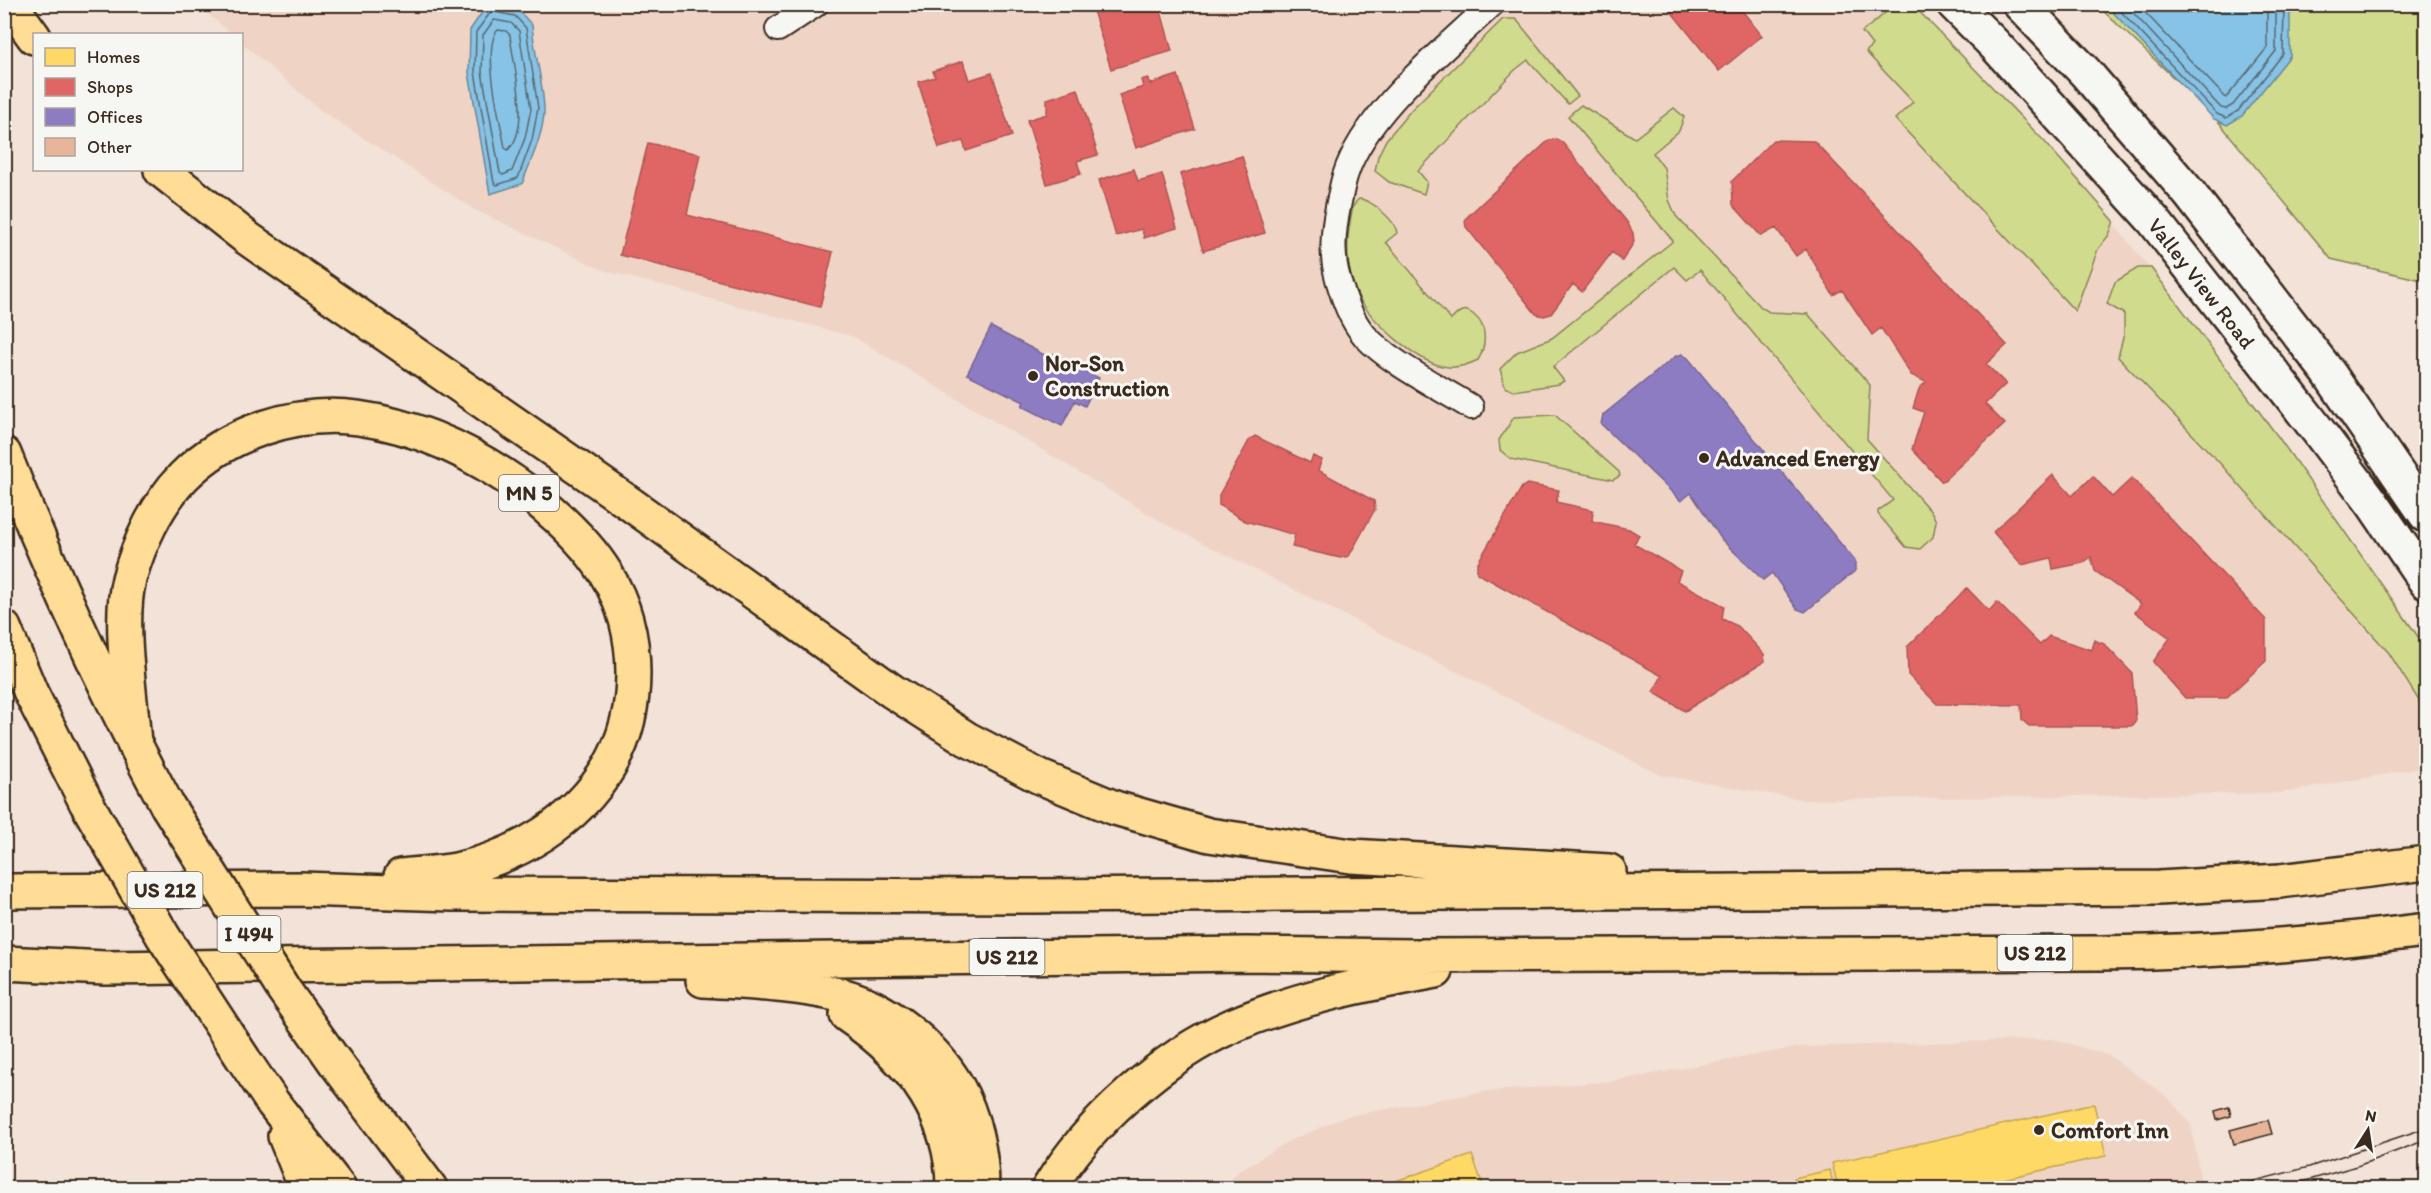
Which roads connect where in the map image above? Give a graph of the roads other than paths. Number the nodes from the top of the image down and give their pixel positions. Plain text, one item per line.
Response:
1 (10, 4) edge
2 (816, 4) edge
3 (1492, 4) edge
4 (1954, 4) edge
5 (2020, 4) edge
6 (778, 29) dead end
7 (33, 36) edge
8 (162, 171) edge
9 (1471, 408) dead end
10 (4, 454) edge
11 (2427, 515) edge
12 (2427, 582) edge
13 (4, 627) edge
14 (4, 660) edge
15 (31, 693) junction
16 (134, 744) junction
17 (2427, 863) edge
18 (301, 889) junction
19 (13, 890) edge
20 (1889, 890) junction
21 (2427, 930) edge
22 (1642, 955) junction
23 (4, 963) edge
24 (371, 965) junction
25 (105, 968) junction
26 (780, 985) junction
27 (4, 987) edge
28 (273, 1103) junction
29 (421, 1176) edge
30 (306, 1188) edge
31 (339, 1188) edge
32 (438, 1188) edge
33 (953, 1188) edge
34 (982, 1188) edge
35 (1049, 1188) edge

1 - 7 highway
2 - 6 street
3 - 9 street
4 - 12 main road, Valley View Road
5 - 11 main road, Valley View Road
8 - 20 highway
10 - 16 highway, I 494
13 - 15 highway
14 - 15 highway
15 - 28 highway, bridge
16 - 18 highway, MN 5
16 - 29 highway, I 494, bridge
17 - 20 highway, US 212
18 - 19 highway, US 212
18 - 20 highway, US 212
21 - 22 highway, US 212
22 - 24 highway, US 212
22 - 35 highway
23 - 25 highway, US 212
24 - 25 highway, US 212
24 - 26 highway
25 - 27 highway
26 - 33 highway
26 - 34 highway
28 - 30 highway
28 - 31 highway
29 - 32 highway

